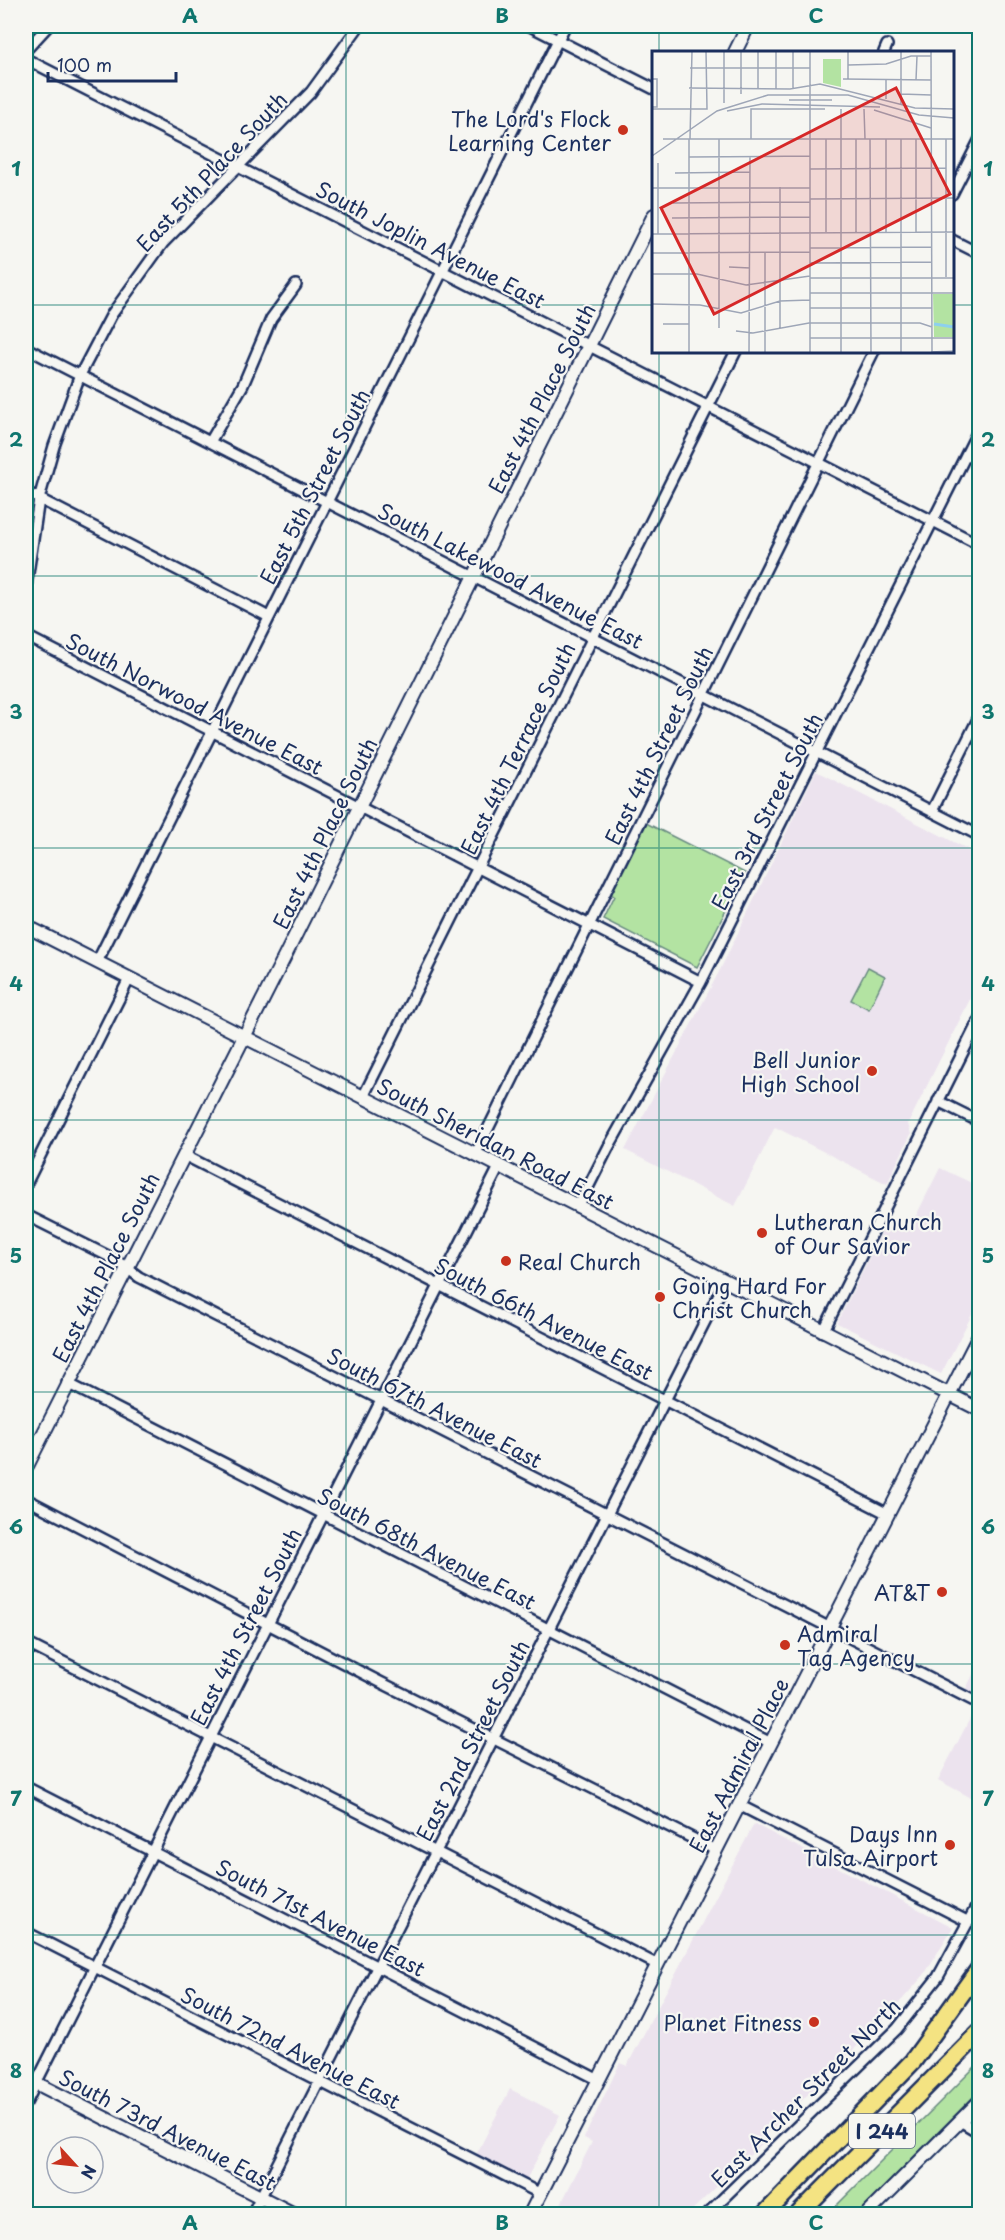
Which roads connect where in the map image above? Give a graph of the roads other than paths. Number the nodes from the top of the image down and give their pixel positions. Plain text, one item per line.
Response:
1 (48, 26) edge
2 (359, 26) edge
3 (530, 26) edge
4 (566, 26) edge
5 (748, 26) edge
6 (558, 40) junction
7 (26, 50) edge
8 (736, 51) edge
9 (26, 59) edge
10 (652, 88) edge
11 (980, 139) edge
12 (236, 166) junction
13 (954, 190) edge
14 (652, 219) edge
15 (954, 241) edge
16 (980, 254) edge
17 (441, 270) junction
18 (296, 285) dead end
19 (589, 345) junction
20 (26, 348) edge
21 (735, 352) edge
22 (873, 352) edge
23 (80, 375) junction
24 (708, 406) junction
25 (980, 427) edge
26 (210, 442) junction
27 (818, 462) junction
28 (26, 492) edge
29 (39, 499) junction
30 (327, 502) junction
31 (933, 521) junction
32 (980, 545) edge
33 (474, 576) junction
34 (26, 587) edge
35 (269, 617) junction
36 (26, 636) edge
37 (592, 637) junction
38 (704, 694) junction
39 (980, 715) edge
40 (212, 732) junction
41 (816, 751) junction
42 (359, 806) junction
43 (932, 811) junction
44 (980, 836) edge
45 (478, 868) junction
46 (589, 924) junction
47 (26, 926) edge
48 (97, 962) junction
49 (129, 979) junction
50 (701, 982) junction
51 (980, 1018) edge
52 (243, 1036) junction
53 (363, 1098) junction
54 (938, 1101) junction
55 (980, 1122) edge
56 (184, 1155) junction
57 (475, 1155) junction
58 (499, 1167) junction
59 (26, 1184) edge
60 (578, 1207) junction
61 (26, 1215) edge
62 (126, 1268) junction
63 (725, 1282) junction
64 (439, 1285) junction
65 (823, 1332) junction
66 (980, 1334) edge
67 (67, 1383) junction
68 (948, 1395) junction
69 (380, 1400) junction
70 (664, 1400) junction
71 (980, 1410) edge
72 (26, 1468) edge
73 (26, 1499) edge
74 (322, 1514) junction
75 (888, 1514) junction
76 (606, 1515) junction
77 (268, 1622) junction
78 (830, 1628) junction
79 (548, 1630) junction
80 (26, 1643) edge
81 (980, 1704) edge
82 (209, 1737) junction
83 (493, 1738) junction
84 (771, 1743) junction
85 (26, 1787) edge
86 (739, 1805) junction
87 (716, 1850) junction
88 (152, 1851) junction
89 (435, 1852) junction
90 (980, 1900) edge
91 (969, 1922) junction
92 (26, 1932) edge
93 (658, 1965) junction
94 (93, 1966) junction
95 (378, 1966) junction
96 (980, 1968) edge
97 (980, 2027) edge
98 (980, 2032) edge
99 (965, 2047) junction
100 (30, 2080) edge
101 (598, 2080) junction
102 (319, 2082) junction
103 (980, 2101) edge
104 (26, 2103) edge
105 (960, 2121) junction
106 (980, 2133) edge
107 (541, 2194) junction
108 (260, 2197) junction
109 (252, 2214) edge
110 (294, 2214) edge
111 (530, 2214) edge
112 (707, 2214) edge
113 (765, 2214) edge
114 (799, 2214) edge
115 (867, 2214) edge

1 - 7 street
2 - 12 street, East 5th Place South
3 - 6 street
4 - 6 street, East 5th Street South
5 - 8 main road
6 - 10 street
6 - 17 street, East 5th Street South
9 - 12 street, South Joplin Avenue East
11 - 13 street
12 - 17 street, South Joplin Avenue East
12 - 23 street, East 5th Place South
14 - 19 main road, East 4th Place South
15 - 16 street
17 - 19 street, South Joplin Avenue East
17 - 30 street, East 5th Street South
18 - 26 street
19 - 24 street, South Joplin Avenue East
19 - 33 main road, East 4th Place South
20 - 23 street, South Lakewood Avenue East
21 - 24 street, East 4th Terrace South
22 - 27 street, East 4th Street South
23 - 26 street, South Lakewood Avenue East
23 - 29 street, East 5th Place South
24 - 27 street, South Joplin Avenue East
24 - 37 street, East 4th Terrace South
25 - 31 street, East 3rd Street South
26 - 30 street, South Lakewood Avenue East
27 - 31 street, South Joplin Avenue East
27 - 38 street, East 4th Street South
28 - 29 street
29 - 34 street, East 5th Place South
29 - 35 street
30 - 33 street, South Lakewood Avenue East
30 - 35 street, East 5th Street South
31 - 32 street, South Joplin Avenue East
31 - 41 street, East 3rd Street South
33 - 37 street, South Lakewood Avenue East
33 - 42 main road, East 4th Place South
35 - 40 street, East 5th Street South
36 - 40 street, South Norwood Avenue East
37 - 38 street, South Lakewood Avenue East
37 - 45 street, East 4th Terrace South
38 - 41 street, South Lakewood Avenue East
38 - 46 street, East 4th Street South
39 - 43 street
40 - 42 street, South Norwood Avenue East
40 - 48 street, East 5th Street South
41 - 43 street, South Lakewood Avenue East
41 - 50 street, East 3rd Street South
42 - 45 street, South Norwood Avenue East
42 - 52 main road, East 4th Place South
43 - 44 street, South Lakewood Avenue East
45 - 46 street, South Norwood Avenue East
45 - 53 street, East 4th Terrace South
46 - 50 street, South Norwood Avenue East
46 - 57 street, East 4th Street South
47 - 48 main road, South Sheridan Road East
48 - 49 main road, South Sheridan Road East
49 - 52 main road, South Sheridan Road East
49 - 59 street
50 - 60 street, East 3rd Street South
51 - 54 street
52 - 53 main road, South Sheridan Road East
52 - 56 main road, East 4th Place South
53 - 57 main road, South Sheridan Road East
54 - 55 street
54 - 65 street
56 - 62 main road, East 4th Place South
56 - 64 street, South 66th Avenue East
57 - 58 main road, South Sheridan Road East
58 - 60 main road, South Sheridan Road East
58 - 64 street, East 4th Street South
60 - 63 main road, South Sheridan Road East
61 - 62 street, South 67th Avenue East
62 - 67 main road, East 4th Place South
62 - 69 street, South 67th Avenue East
63 - 65 main road, South Sheridan Road East
63 - 70 street, East 2nd Street South
64 - 69 street, East 4th Street South
64 - 70 street, South 66th Avenue East
65 - 68 main road, South Sheridan Road East
66 - 68 main road, East Admiral Place
67 - 72 main road, East 4th Place South
67 - 74 street, South 68th Avenue East
68 - 71 main road, South Sheridan Road East
68 - 75 main road, East Admiral Place
69 - 74 street, East 4th Street South
69 - 76 street, South 67th Avenue East
70 - 75 street, South 66th Avenue East
70 - 76 street, East 2nd Street South
73 - 77 street
74 - 77 street, East 4th Street South
74 - 79 street, South 68th Avenue East
75 - 78 main road, East Admiral Place
76 - 78 street, South 67th Avenue East
76 - 79 street, East 2nd Street South
77 - 82 street, East 4th Street South
77 - 83 street
78 - 81 street, South 67th Avenue East
78 - 84 main road, East Admiral Place
79 - 83 street, East 2nd Street South
79 - 84 street, South 68th Avenue East
80 - 82 street
82 - 88 street, East 4th Street South
82 - 89 street
83 - 87 street
83 - 89 street, East 2nd Street South
84 - 86 main road, East Admiral Place
85 - 88 street, South 71st Avenue East
86 - 87 main road, East Admiral Place
86 - 91 street
87 - 93 main road, East Admiral Place
88 - 94 street, East 4th Street South
88 - 95 street, South 71st Avenue East
89 - 93 street
89 - 95 street, East 2nd Street South
90 - 91 street, East Archer Street North
91 - 112 street, East Archer Street North
92 - 94 street, South 72nd Avenue East
93 - 101 main road, East Admiral Place
94 - 100 street, East 4th Street South
94 - 102 street, South 72nd Avenue East
95 - 101 street, South 71st Avenue East
95 - 102 street, East 2nd Street South
96 - 113 highway, I 244
97 - 99 highway
98 - 99 highway, I 244
99 - 114 highway, I 244
100 - 104 street, East 4th Street South
100 - 108 main road, South 73rd Avenue East
101 - 107 main road, East Admiral Place
102 - 107 street, South 72nd Avenue East
102 - 108 street, East 2nd Street South
103 - 105 main road
105 - 106 street
105 - 115 main road
107 - 111 main road, East Admiral Place
108 - 109 street, East 2nd Street South
108 - 110 main road, South 73rd Avenue East

